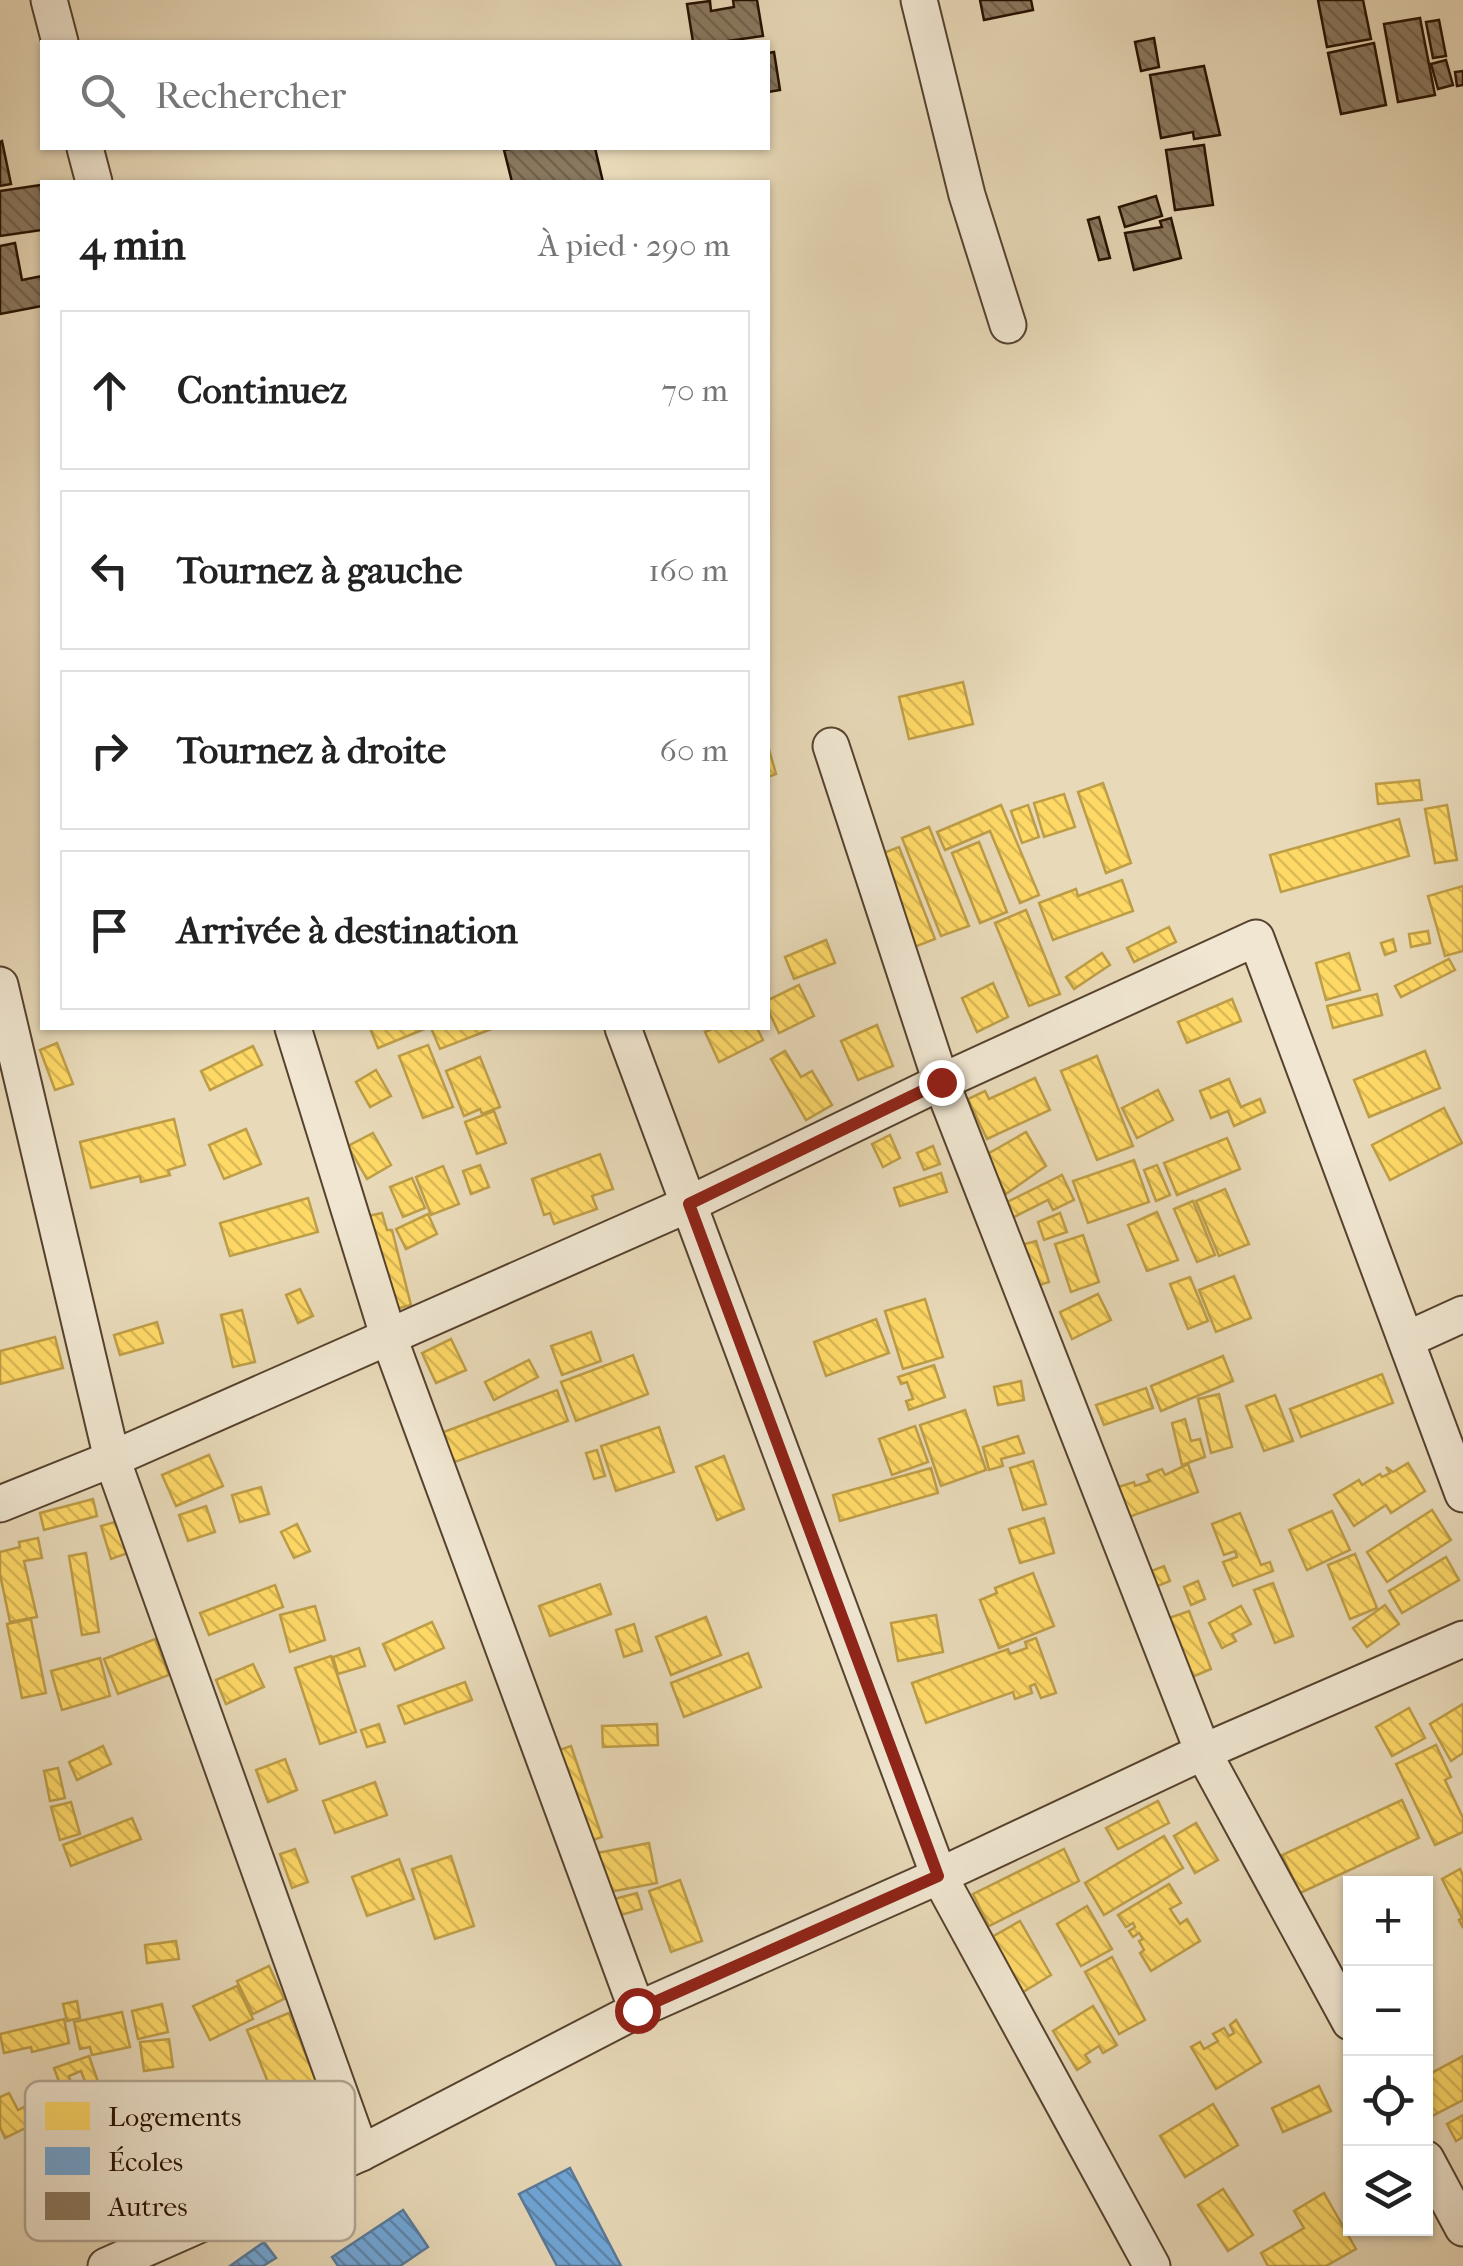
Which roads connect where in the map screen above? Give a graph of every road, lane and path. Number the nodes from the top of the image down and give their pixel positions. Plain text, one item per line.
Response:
1 (49, 0) edge
2 (919, 0) edge
3 (59, 40) edge
4 (86, 150) edge
5 (94, 180) edge
6 (1008, 326) dead end
7 (831, 746) dead end
8 (0, 985) edge
9 (294, 1030) edge
10 (624, 1030) edge
11 (941, 1082) junction
12 (689, 1204) junction
13 (1463, 1314) edge
14 (388, 1335) junction
15 (1406, 1340) junction
16 (112, 1459) junction
17 (1463, 1494) edge
18 (0, 1504) edge
19 (1463, 1639) edge
20 (1203, 1752) junction
21 (938, 1876) junction
22 (1343, 2009) edge
23 (637, 2010) junction
24 (335, 2081) edge
25 (355, 2136) edge
26 (361, 2153) junction
27 (355, 2156) edge
28 (1433, 2172) edge
29 (1463, 2228) edge
30 (162, 2241) edge
31 (106, 2266) edge
32 (1152, 2266) edge

1 - 3 street
2 - 6 street
4 - 5 street
7 - 11 street
8 - 16 street
9 - 14 street
10 - 12 street
11 - 12 street
11 - 15 street
11 - 20 street
12 - 14 street
12 - 21 street
13 - 15 street
14 - 16 street
14 - 23 street
15 - 17 street
16 - 18 street
16 - 24 street
19 - 20 street
20 - 21 street
20 - 22 street
21 - 23 street
21 - 32 street
23 - 26 street
25 - 26 street
26 - 27 street
28 - 29 street
30 - 31 street

